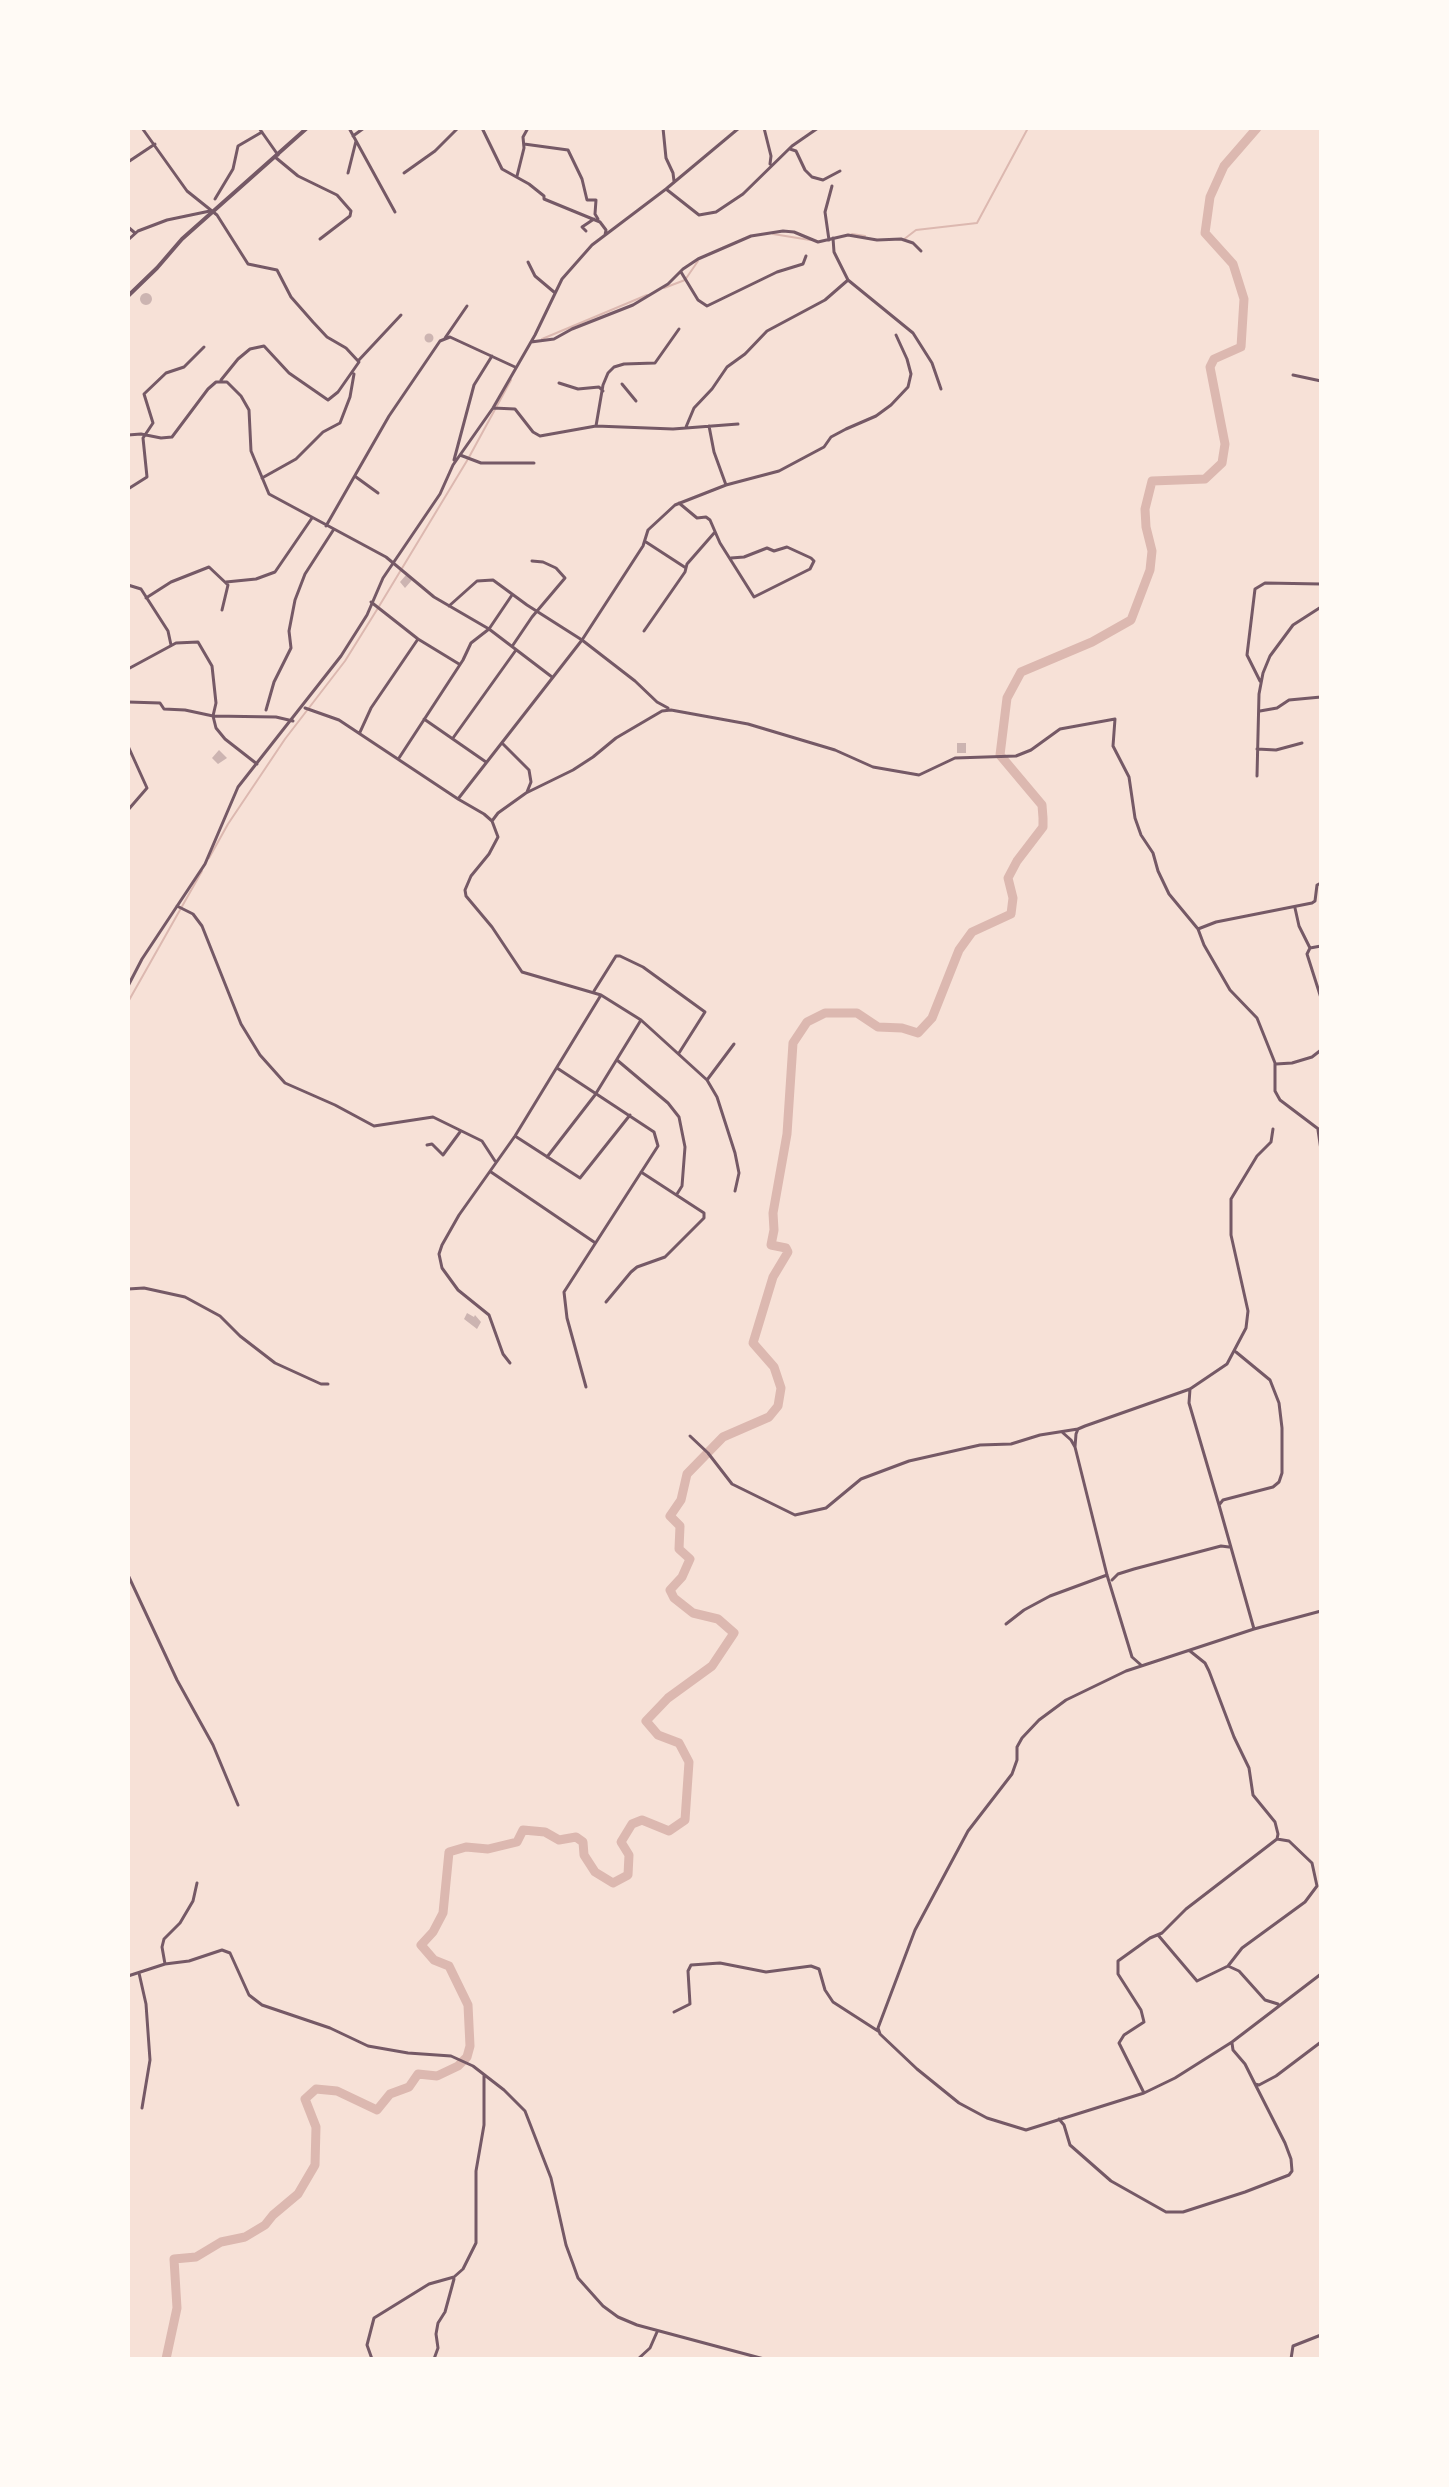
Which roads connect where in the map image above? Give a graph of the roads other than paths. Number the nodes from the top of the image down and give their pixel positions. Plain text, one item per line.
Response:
1 (142, 128) edge
2 (307, 128) edge
3 (349, 128) edge
4 (364, 128) edge
5 (458, 128) edge
6 (482, 128) edge
7 (528, 128) edge
8 (663, 128) edge
9 (739, 128) edge
10 (764, 128) edge
11 (804, 128) edge
12 (818, 128) edge
13 (260, 130) edge
14 (808, 134) junction
15 (354, 138) junction
16 (155, 144) junction
17 (524, 144) junction
18 (789, 149) junction
19 (276, 156) junction
20 (128, 162) edge
21 (769, 168) junction
22 (840, 171) dead end
23 (348, 173) dead end
24 (404, 173) dead end
25 (517, 176) junction
26 (674, 181) junction
27 (832, 186) dead end
28 (666, 189) junction
29 (215, 199) dead end
30 (211, 212) junction
31 (395, 212) dead end
32 (594, 219) junction
33 (600, 222) junction
34 (128, 227) edge
35 (586, 231) dead end
36 (135, 233) junction
37 (605, 235) junction
38 (320, 239) dead end
39 (831, 239) junction
40 (128, 240) edge
41 (921, 251) dead end
42 (806, 256) dead end
43 (528, 262) dead end
44 (681, 272) junction
45 (848, 280) junction
46 (554, 292) junction
47 (128, 296) edge
48 (467, 306) dead end
49 (401, 315) dead end
50 (679, 329) dead end
51 (896, 335) dead end
52 (445, 338) junction
53 (531, 342) junction
54 (204, 347) dead end
55 (492, 356) junction
56 (358, 361) junction
57 (515, 367) junction
58 (354, 370) junction
59 (1293, 375) dead end
60 (221, 380) junction
61 (1321, 381) edge
62 (559, 383) dead end
63 (622, 384) dead end
64 (941, 389) dead end
65 (603, 391) junction
66 (636, 401) dead end
67 (493, 408) junction
68 (738, 424) dead end
69 (596, 426) junction
70 (709, 426) junction
71 (685, 428) junction
72 (145, 434) junction
73 (128, 435) edge
74 (460, 455) junction
75 (534, 463) dead end
76 (453, 465) junction
77 (356, 477) junction
78 (262, 478) junction
79 (726, 485) junction
80 (128, 489) edge
81 (378, 493) dead end
82 (679, 503) junction
83 (312, 518) junction
84 (326, 526) junction
85 (334, 529) junction
86 (715, 532) junction
87 (646, 541) junction
88 (731, 558) junction
89 (532, 561) dead end
90 (394, 562) junction
91 (686, 568) junction
92 (226, 582) junction
93 (1321, 584) edge
94 (128, 585) edge
95 (513, 595) junction
96 (146, 598) junction
97 (371, 602) junction
98 (449, 606) junction
99 (1321, 607) edge
100 (222, 610) dead end
101 (538, 612) junction
102 (489, 629) junction
103 (644, 631) dead end
104 (418, 639) junction
105 (582, 640) junction
106 (171, 645) junction
107 (515, 647) junction
108 (459, 664) junction
109 (128, 669) edge
110 (552, 677) junction
111 (1260, 681) junction
112 (1321, 697) edge
113 (128, 702) edge
114 (303, 707) junction
115 (266, 710) dead end
116 (671, 710) junction
117 (1260, 711) junction
118 (213, 716) junction
119 (424, 719) junction
120 (293, 721) junction
121 (360, 732) junction
122 (453, 738) junction
123 (1302, 743) dead end
124 (503, 744) junction
125 (128, 746) edge
126 (1257, 749) junction
127 (399, 758) junction
128 (486, 762) junction
129 (257, 764) junction
130 (1257, 776) dead end
131 (526, 793) junction
132 (458, 799) junction
133 (128, 810) edge
134 (492, 821) junction
135 (1321, 883) edge
136 (177, 906) junction
137 (1295, 908) junction
138 (1198, 929) junction
139 (1321, 946) edge
140 (1310, 948) junction
141 (128, 986) edge
142 (594, 991) junction
143 (601, 995) junction
144 (1321, 998) edge
145 (641, 1020) junction
146 (734, 1044) dead end
147 (1321, 1050) edge
148 (679, 1053) junction
149 (616, 1059) junction
150 (1275, 1063) junction
151 (557, 1068) junction
152 (707, 1080) junction
153 (595, 1095) junction
154 (630, 1115) junction
155 (1273, 1129) dead end
156 (1320, 1130) edge
157 (460, 1132) junction
158 (515, 1136) junction
159 (427, 1145) dead end
160 (1321, 1150) edge
161 (547, 1157) junction
162 (495, 1161) junction
163 (491, 1172) junction
164 (641, 1172) junction
165 (735, 1191) dead end
166 (677, 1194) junction
167 (594, 1242) junction
168 (128, 1289) edge
169 (606, 1302) dead end
170 (1235, 1351) junction
171 (510, 1363) dead end
172 (328, 1384) dead end
173 (586, 1387) dead end
174 (1190, 1389) junction
175 (1078, 1429) junction
176 (1060, 1431) junction
177 (690, 1436) dead end
178 (1075, 1447) junction
179 (1219, 1505) junction
180 (1229, 1547) junction
181 (1107, 1573) junction
182 (128, 1575) edge
183 (1117, 1575) junction
184 (1110, 1582) junction
185 (1321, 1611) edge
186 (1006, 1624) dead end
187 (1254, 1629) junction
188 (1190, 1651) junction
189 (1132, 1657) junction
190 (1143, 1666) junction
191 (1129, 1671) junction
192 (238, 1805) dead end
193 (1277, 1839) junction
194 (197, 1883) dead end
195 (1158, 1935) junction
196 (165, 1964) junction
197 (1228, 1966) junction
198 (139, 1973) junction
199 (1321, 1974) edge
200 (128, 1976) edge
201 (1279, 2004) junction
202 (674, 2012) dead end
203 (878, 2031) junction
204 (1232, 2042) junction
205 (1321, 2042) edge
206 (484, 2073) junction
207 (1255, 2084) junction
208 (1144, 2093) junction
209 (142, 2108) dead end
210 (1059, 2119) junction
211 (454, 2277) junction
212 (657, 2332) junction
213 (1321, 2335) edge
214 (372, 2359) edge
215 (434, 2359) edge
216 (638, 2359) edge
217 (764, 2359) edge
218 (1291, 2359) edge

1 - 16 street
2 - 19 street
3 - 15 street
4 - 15 street
5 - 24 street
6 - 25 street
7 - 17 street
8 - 26 street
9 - 26 street
10 - 21 street
11 - 14 street
12 - 14 street
13 - 19 street
13 - 29 street
14 - 18 street
15 - 23 street
15 - 31 street
16 - 20 street
16 - 30 street
17 - 25 street
17 - 33 street
18 - 21 street
18 - 22 street
19 - 30 street
19 - 38 street
21 - 28 street
25 - 32 street
26 - 28 street
27 - 39 street
28 - 37 street
30 - 36 street
30 - 47 street
30 - 56 street
32 - 33 street
32 - 35 street
33 - 37 street
34 - 36 street
36 - 40 street
37 - 46 street
39 - 41 street
39 - 44 street
39 - 45 street
42 - 44 street
43 - 46 street
44 - 53 street
45 - 64 street
45 - 71 street
46 - 53 street
48 - 52 street
49 - 56 street
50 - 65 street
51 - 79 street
52 - 55 street
52 - 77 street
53 - 57 street
54 - 72 street
55 - 57 street
55 - 76 street
56 - 58 street
57 - 67 street
58 - 60 street
58 - 78 street
59 - 61 street
60 - 72 street
60 - 78 street
62 - 65 street
63 - 66 street
65 - 69 street
67 - 69 street
67 - 74 street
68 - 70 street
69 - 71 street
70 - 71 street
70 - 79 street
72 - 73 street
72 - 80 street
74 - 75 street
74 - 76 street
76 - 90 street
77 - 81 street
77 - 84 street
78 - 83 street
79 - 82 street
82 - 86 street
82 - 87 street
83 - 84 street
83 - 92 street
84 - 85 street
85 - 90 street
85 - 115 street
86 - 88 street
86 - 91 street
87 - 91 street
87 - 105 street
88 - 88 street
89 - 101 street
90 - 97 street
90 - 98 street
91 - 103 street
92 - 96 street
92 - 100 street
93 - 111 street
94 - 96 street
95 - 98 street
95 - 101 street
95 - 102 street
96 - 106 street
97 - 104 street
97 - 114 street
98 - 102 street
99 - 111 street
101 - 105 street
101 - 107 street
102 - 107 street
102 - 108 street
104 - 108 street
104 - 121 street
105 - 110 street
105 - 116 street
106 - 109 street
106 - 118 street
107 - 110 street
107 - 122 street
108 - 119 street
110 - 124 street
111 - 117 street
112 - 117 street
113 - 118 street
114 - 120 street
114 - 121 street
116 - 131 street
116 - 138 street
117 - 126 street
118 - 120 street
118 - 129 street
119 - 122 street
119 - 127 street
120 - 129 street
121 - 127 street
122 - 128 street
123 - 126 street
124 - 128 street
124 - 131 street
125 - 133 street
126 - 130 street
127 - 132 street
128 - 132 street
129 - 136 street
131 - 134 street
132 - 134 street
134 - 142 street
135 - 137 street
136 - 141 street
136 - 157 street
137 - 138 street
137 - 140 street
138 - 150 street
139 - 140 street
140 - 144 street
142 - 143 street
142 - 148 street
143 - 145 street
143 - 151 street
145 - 148 street
145 - 149 street
146 - 152 street
147 - 150 street
148 - 152 street
149 - 153 street
149 - 166 street
150 - 156 street
151 - 153 street
151 - 158 street
152 - 165 street
153 - 154 street
153 - 161 street
154 - 161 street
154 - 164 street
155 - 170 street
156 - 160 street
157 - 159 street
157 - 162 street
158 - 161 street
158 - 162 street
162 - 163 street
163 - 167 street
163 - 171 street
164 - 166 street
164 - 167 street
166 - 169 street
167 - 173 street
168 - 172 street
170 - 174 street
170 - 179 street
174 - 175 street
174 - 179 street
175 - 176 street
175 - 178 street
176 - 177 street
176 - 178 street
178 - 181 street
179 - 180 street
180 - 183 street
180 - 187 street
181 - 183 street
181 - 184 street
181 - 186 street
182 - 192 street
183 - 184 street
184 - 189 street
185 - 187 street
187 - 188 street
188 - 190 street
188 - 193 street
189 - 190 street
189 - 191 street
190 - 191 street
191 - 203 street
193 - 195 street
193 - 197 street
194 - 196 street
195 - 197 street
195 - 208 street
196 - 198 street
196 - 206 street
197 - 201 street
198 - 200 street
198 - 209 street
199 - 201 street
201 - 204 street
202 - 203 street
203 - 210 street
204 - 207 street
204 - 208 street
205 - 207 street
206 - 211 street
206 - 212 street
207 - 210 street
208 - 210 street
211 - 214 street
211 - 215 street
212 - 216 street
212 - 217 street
213 - 218 street

